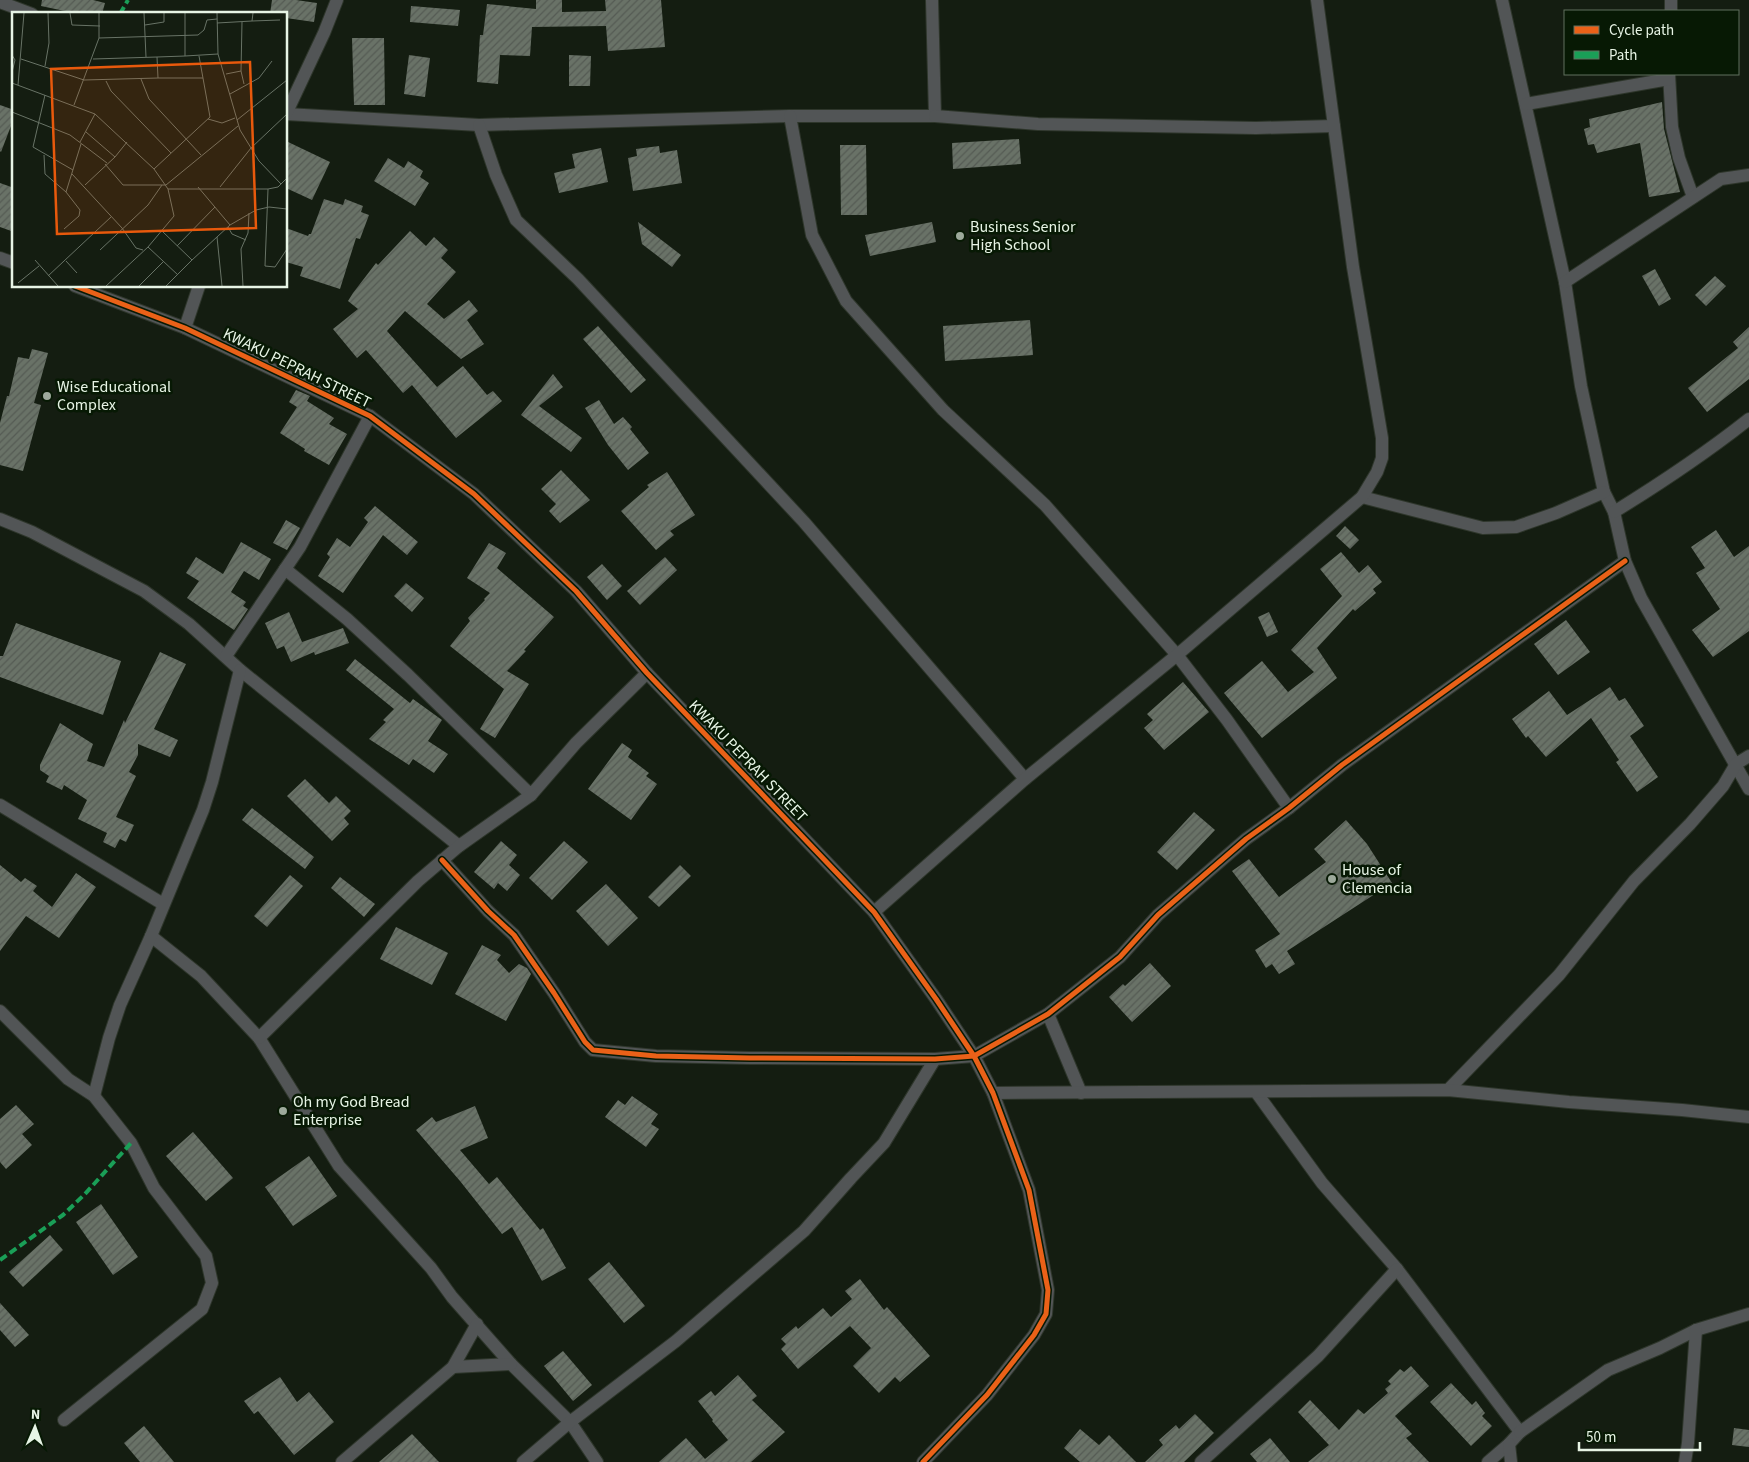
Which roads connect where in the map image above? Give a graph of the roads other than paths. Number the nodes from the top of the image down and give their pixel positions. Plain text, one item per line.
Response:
1 (337, 0) edge
2 (932, 0) edge
3 (1317, 0) edge
4 (1502, 0) edge
5 (0, 2) edge
6 (27, 12) edge
7 (1669, 76) edge
8 (1526, 104) junction
9 (288, 110) edge
10 (288, 114) edge
11 (790, 116) junction
12 (935, 116) junction
13 (479, 125) junction
14 (1334, 126) junction
15 (1749, 175) edge
16 (1693, 197) junction
17 (0, 258) edge
18 (12, 262) edge
19 (1565, 282) junction
20 (80, 288) edge
21 (198, 288) edge
22 (185, 328) junction
23 (370, 416) junction
24 (1749, 419) edge
25 (1604, 492) junction
26 (1362, 496) junction
27 (1614, 512) junction
28 (0, 519) edge
29 (1625, 561) junction
30 (286, 569) junction
31 (1177, 655) junction
32 (226, 656) junction
33 (240, 670) junction
34 (647, 673) junction
35 (1749, 756) edge
36 (1736, 764) junction
37 (1025, 779) junction
38 (1749, 790) edge
39 (531, 795) junction
40 (0, 806) edge
41 (1289, 808) junction
42 (459, 846) junction
43 (442, 860) junction
44 (163, 904) junction
45 (874, 912) junction
46 (151, 936) junction
47 (0, 1011) edge
48 (1048, 1014) junction
49 (260, 1038) junction
50 (974, 1056) junction
51 (936, 1059) junction
52 (1448, 1090) junction
53 (1256, 1092) junction
54 (993, 1093) junction
55 (1081, 1093) junction
56 (94, 1096) junction
57 (1749, 1117) edge
58 (1396, 1268) junction
59 (1749, 1314) edge
60 (477, 1324) junction
61 (1696, 1330) junction
62 (511, 1364) junction
63 (453, 1367) junction
64 (64, 1420) dead end
65 (570, 1422) junction
66 (1520, 1432) junction
67 (1509, 1444) junction
68 (342, 1462) edge
69 (524, 1462) edge
70 (597, 1462) edge
71 (924, 1462) edge
72 (1201, 1462) edge
73 (1488, 1462) edge
74 (1511, 1462) edge
75 (1685, 1462) edge

1 - 9 street
2 - 12 street
3 - 14 street
4 - 8 street
5 - 6 street
7 - 8 street
7 - 16 street
8 - 19 street
10 - 13 street
11 - 12 street
11 - 13 street
11 - 31 street
12 - 14 street
13 - 37 street
14 - 26 street
15 - 16 street
16 - 19 street
17 - 18 street
19 - 25 street
20 - 22 street, KWAKU PEPRAH STREET
21 - 22 street
22 - 23 street, KWAKU PEPRAH STREET
23 - 30 street
23 - 34 street, KWAKU PEPRAH STREET
24 - 27 street
25 - 26 street
25 - 27 street
26 - 31 street
27 - 29 street
28 - 32 street
29 - 36 street
29 - 41 street
30 - 32 street
30 - 39 street
31 - 37 street
31 - 41 street
32 - 33 street
33 - 42 street
33 - 44 street
34 - 39 street
34 - 45 street, KWAKU PEPRAH STREET
35 - 36 street
36 - 38 street
36 - 52 street
37 - 45 street
39 - 42 street
40 - 44 street
41 - 48 street
42 - 43 street
43 - 49 street
43 - 51 street
44 - 46 street
45 - 50 street, KWAKU PEPRAH STREET
46 - 49 street
46 - 56 street
47 - 56 street
48 - 50 street
48 - 55 street
49 - 60 street
50 - 51 street
50 - 54 street, KWAKU PEPRAH STREET
51 - 65 street
52 - 53 street
52 - 57 street
53 - 55 street
53 - 58 street
54 - 55 street
54 - 71 street, KWAKU PEPRAH STREET
56 - 64 street
58 - 66 street
58 - 72 street
59 - 61 street
60 - 62 street
60 - 63 street
61 - 66 street
61 - 75 street
62 - 63 street
62 - 65 street
63 - 68 street
65 - 69 street
65 - 70 street
66 - 67 street
67 - 73 street
67 - 74 street

